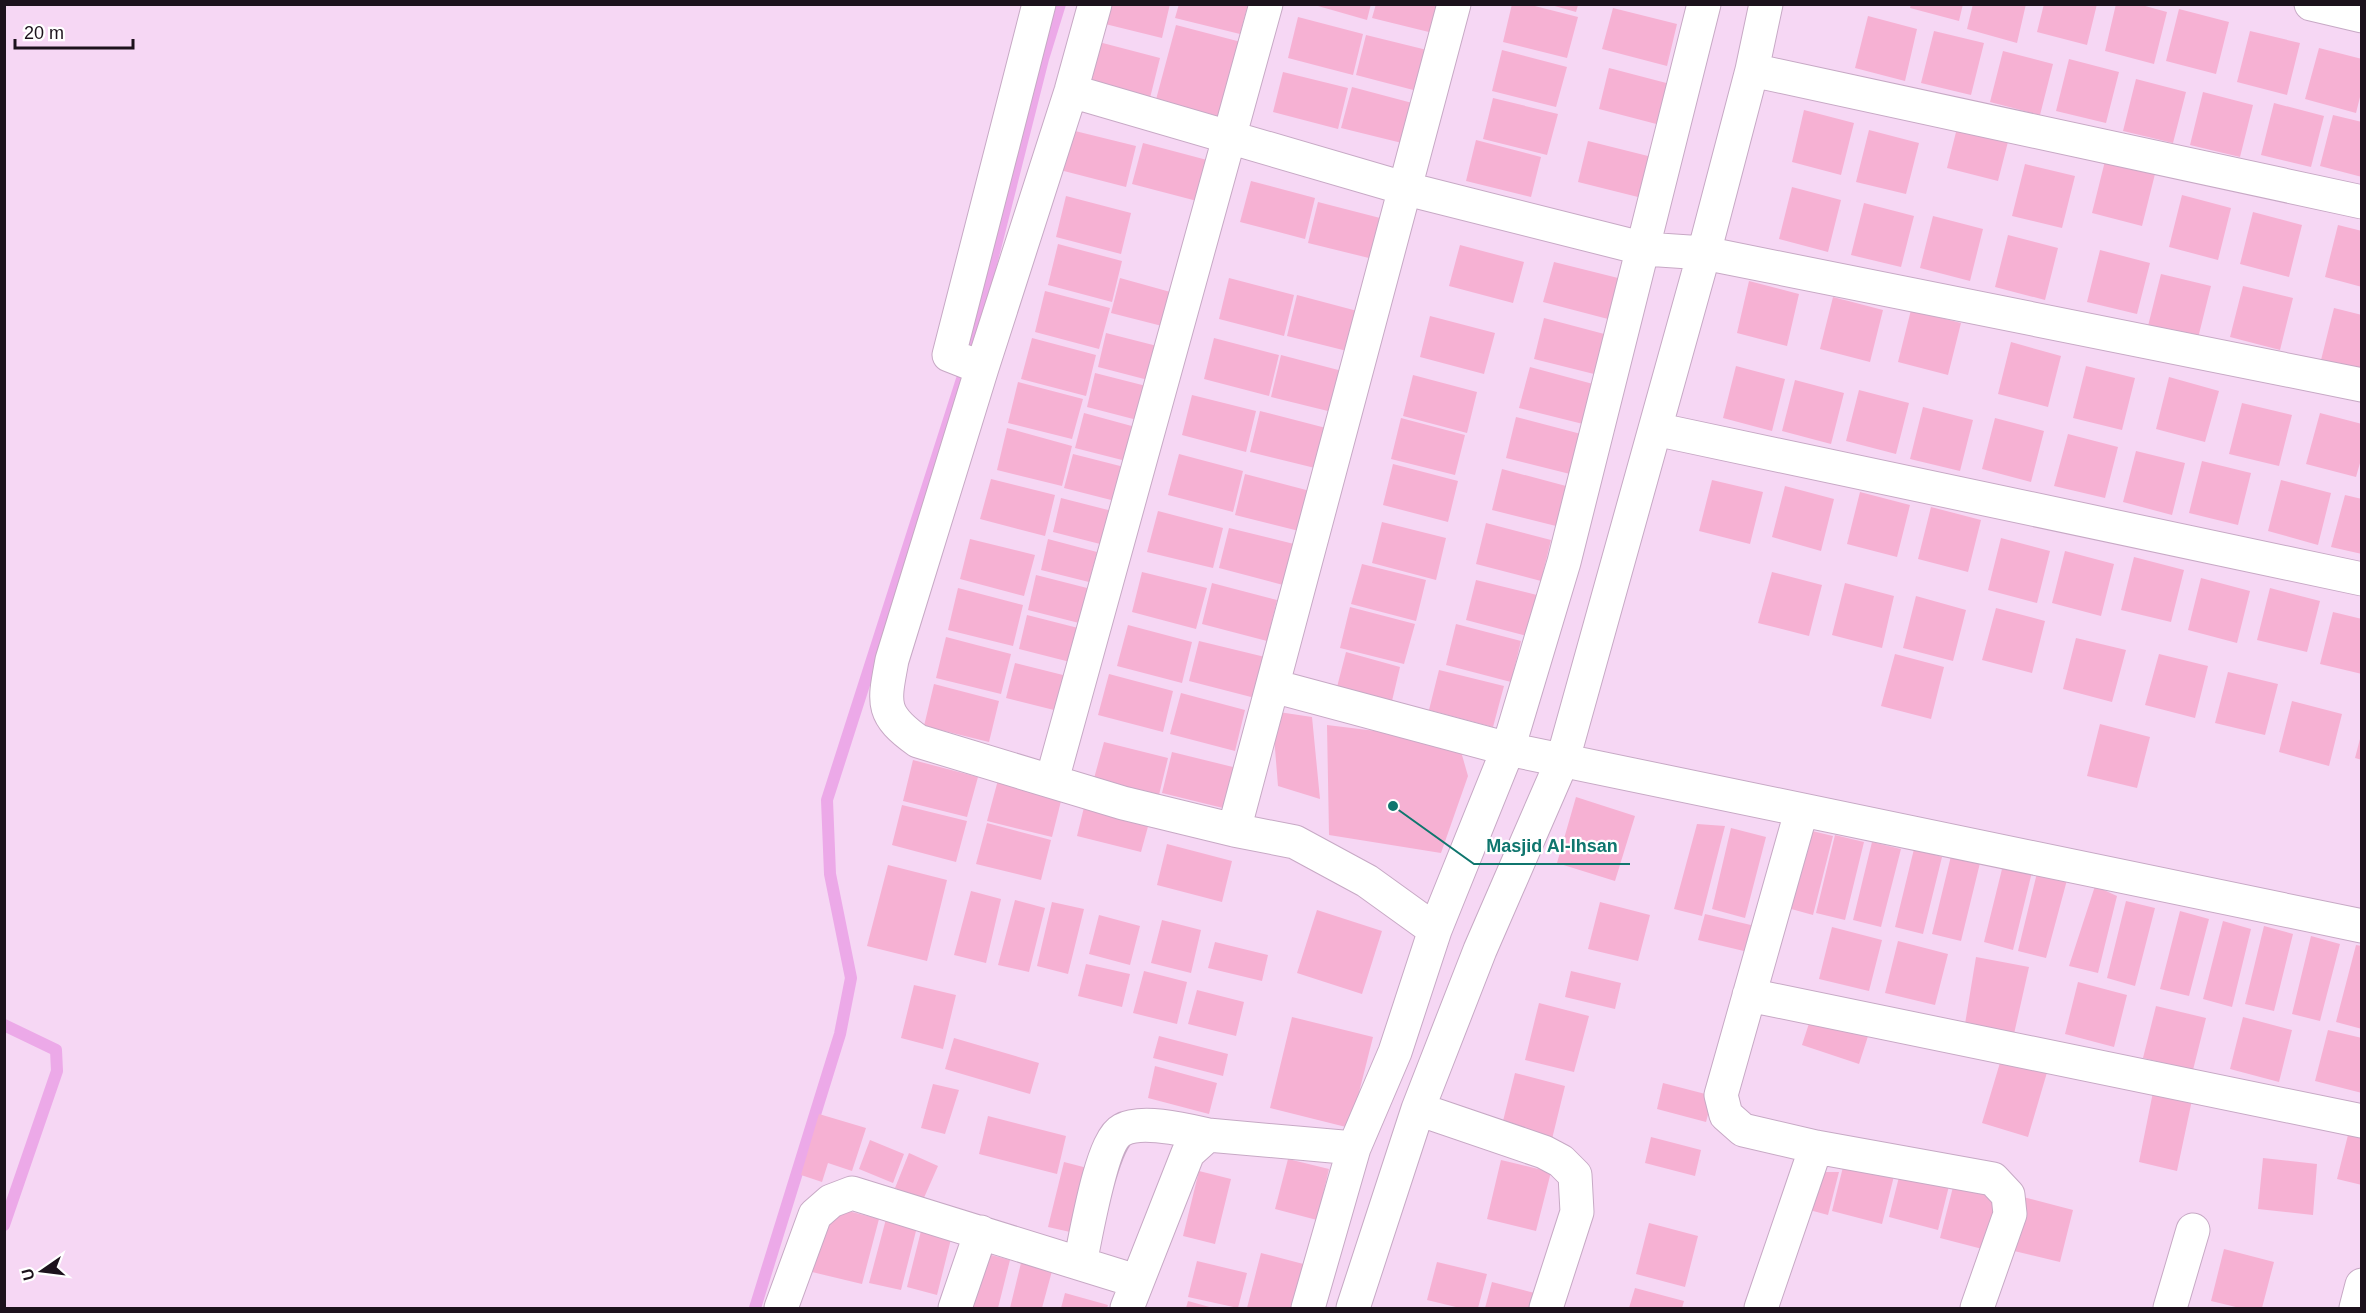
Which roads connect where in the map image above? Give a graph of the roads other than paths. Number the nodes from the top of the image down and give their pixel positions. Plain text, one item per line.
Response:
1 (1039, 4) edge
2 (1095, 4) edge
3 (1266, 4) edge
4 (1454, 4) edge
5 (1704, 4) edge
6 (1766, 4) edge
7 (2311, 4) edge
8 (2361, 16) edge
9 (1752, 70) junction
10 (1071, 91) junction
11 (1230, 136) junction
12 (1407, 189) junction
13 (2361, 202) edge
14 (1645, 249) junction
15 (1704, 254) junction
16 (972, 365) junction
17 (2361, 385) edge
18 (1655, 429) junction
19 (1564, 562) junction
20 (1612, 576) junction
21 (2361, 579) edge
22 (1273, 686) junction
23 (1508, 749) junction
24 (1563, 759) junction
25 (1052, 780) junction
26 (1801, 812) junction
27 (1234, 830) junction
28 (2361, 927) edge
29 (1435, 930) junction
30 (1749, 995) junction
31 (1395, 1052) junction
32 (1434, 1070) junction
33 (1418, 1109) junction
34 (2361, 1121) edge
35 (1208, 1135) junction
36 (1816, 1147) junction
37 (1354, 1148) junction
38 (2193, 1230) dead end
39 (981, 1232) junction
40 (1080, 1263) junction
41 (2361, 1285) edge
42 (1131, 1295) edge
43 (781, 1308) edge
44 (955, 1308) edge
45 (1308, 1308) edge
46 (1353, 1308) edge
47 (1546, 1308) edge
48 (1761, 1308) edge
49 (1977, 1308) edge
50 (2170, 1308) edge
51 (2356, 1308) edge

1 - 16 street
2 - 10 street
3 - 11 street
4 - 12 street
5 - 14 street
6 - 9 street
7 - 8 street
9 - 13 street
9 - 15 street
10 - 11 street
10 - 16 street
11 - 12 street
11 - 25 street
12 - 14 street
12 - 22 street
14 - 15 street
14 - 19 street
15 - 17 street
15 - 18 street
16 - 25 street
18 - 20 street
18 - 21 street
19 - 20 street
19 - 23 street
20 - 24 street
22 - 23 street
22 - 27 street
23 - 24 street
23 - 29 street
24 - 26 street
24 - 32 street
25 - 27 street
26 - 28 street
26 - 30 street
27 - 29 street
29 - 31 street
30 - 34 street
30 - 36 street
31 - 32 street
31 - 37 street
32 - 33 street
33 - 46 street
33 - 47 street
35 - 37 street
35 - 40 street
35 - 42 street
36 - 48 street
36 - 49 street
37 - 45 street
38 - 50 street
39 - 40 street
39 - 43 street
39 - 44 street
40 - 42 street
41 - 51 street

